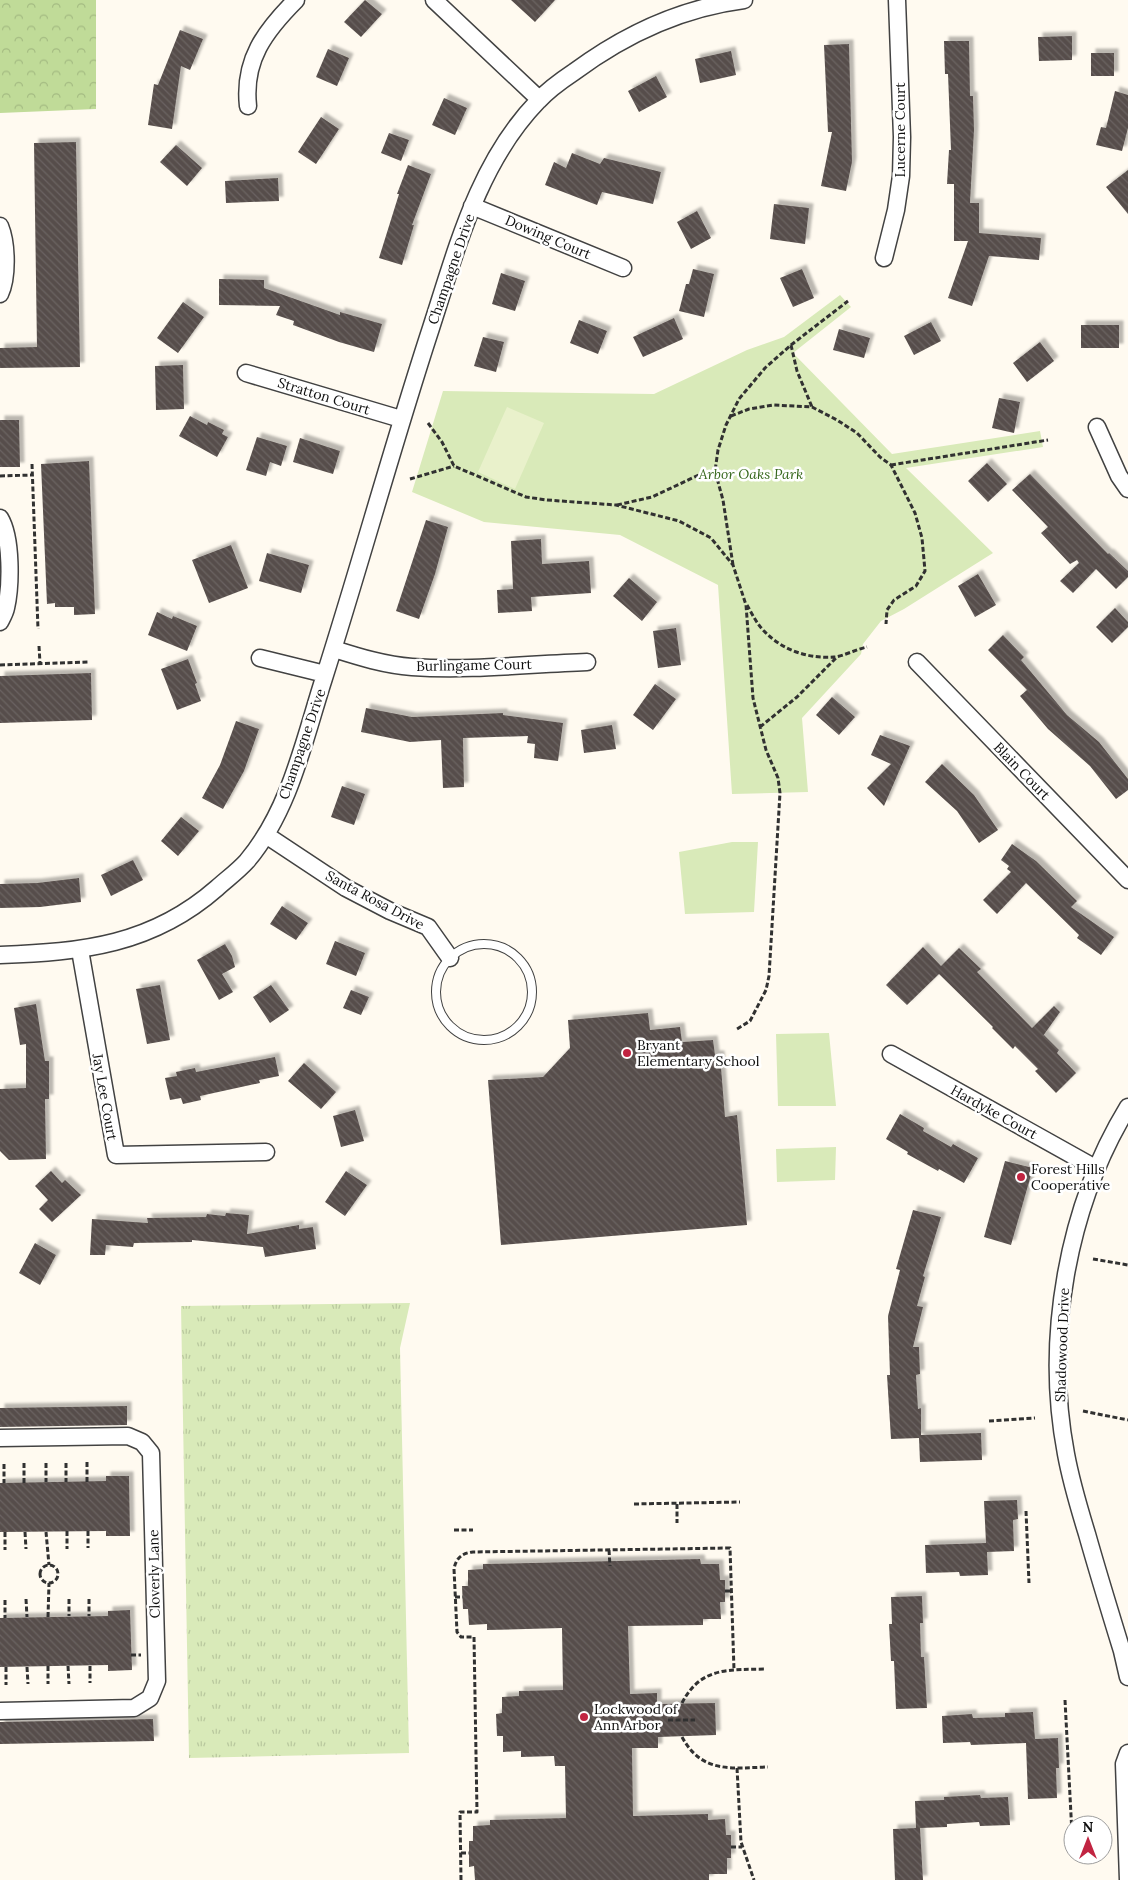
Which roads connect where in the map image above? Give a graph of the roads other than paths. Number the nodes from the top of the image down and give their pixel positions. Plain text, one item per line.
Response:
1 (296, 0) edge
2 (434, 0) edge
3 (736, 0) edge
4 (897, 0) edge
5 (539, 99) junction
6 (248, 106) dead end
7 (472, 206) junction
8 (0, 226) edge
9 (884, 258) dead end
10 (623, 268) dead end
11 (0, 294) edge
12 (246, 373) dead end
13 (401, 419) junction
14 (1097, 427) dead end
15 (1128, 489) edge
16 (0, 518) edge
17 (0, 622) edge
18 (334, 649) junction
19 (260, 658) dead end
20 (587, 662) dead end
21 (917, 662) dead end
22 (326, 674) junction
23 (266, 835) junction
24 (1128, 880) edge
25 (80, 950) junction
26 (0, 955) edge
27 (450, 958) junction
28 (891, 1054) dead end
29 (1128, 1107) edge
30 (266, 1152) dead end
31 (1097, 1169) junction
32 (0, 1438) edge
33 (1128, 1677) edge
34 (0, 1711) edge
35 (1128, 1753) edge
36 (1128, 1880) edge

1 - 6 street
2 - 5 street
3 - 5 street, Champagne Drive
4 - 9 street, Lucerne Court
5 - 7 street, Champagne Drive
7 - 10 street, Dowing Court
7 - 13 street, Champagne Drive
8 - 11 street
12 - 13 street, Stratton Court
13 - 18 street, Champagne Drive
14 - 15 street
16 - 17 street
18 - 20 street, Burlingame Court
18 - 22 street, Champagne Drive
19 - 22 street, Champagne Drive
21 - 24 street, Blain Court
22 - 23 street, Champagne Drive
23 - 25 street, Champagne Drive
23 - 27 street, Santa Rosa Drive
25 - 26 street, Champagne Drive
25 - 30 street, Jay Lee Court
27 - 27 lane
28 - 31 street, Hardyke Court
29 - 31 street, Shadowood Drive
31 - 33 street, Shadowood Drive
32 - 34 street, Cloverly Lane
35 - 36 street

